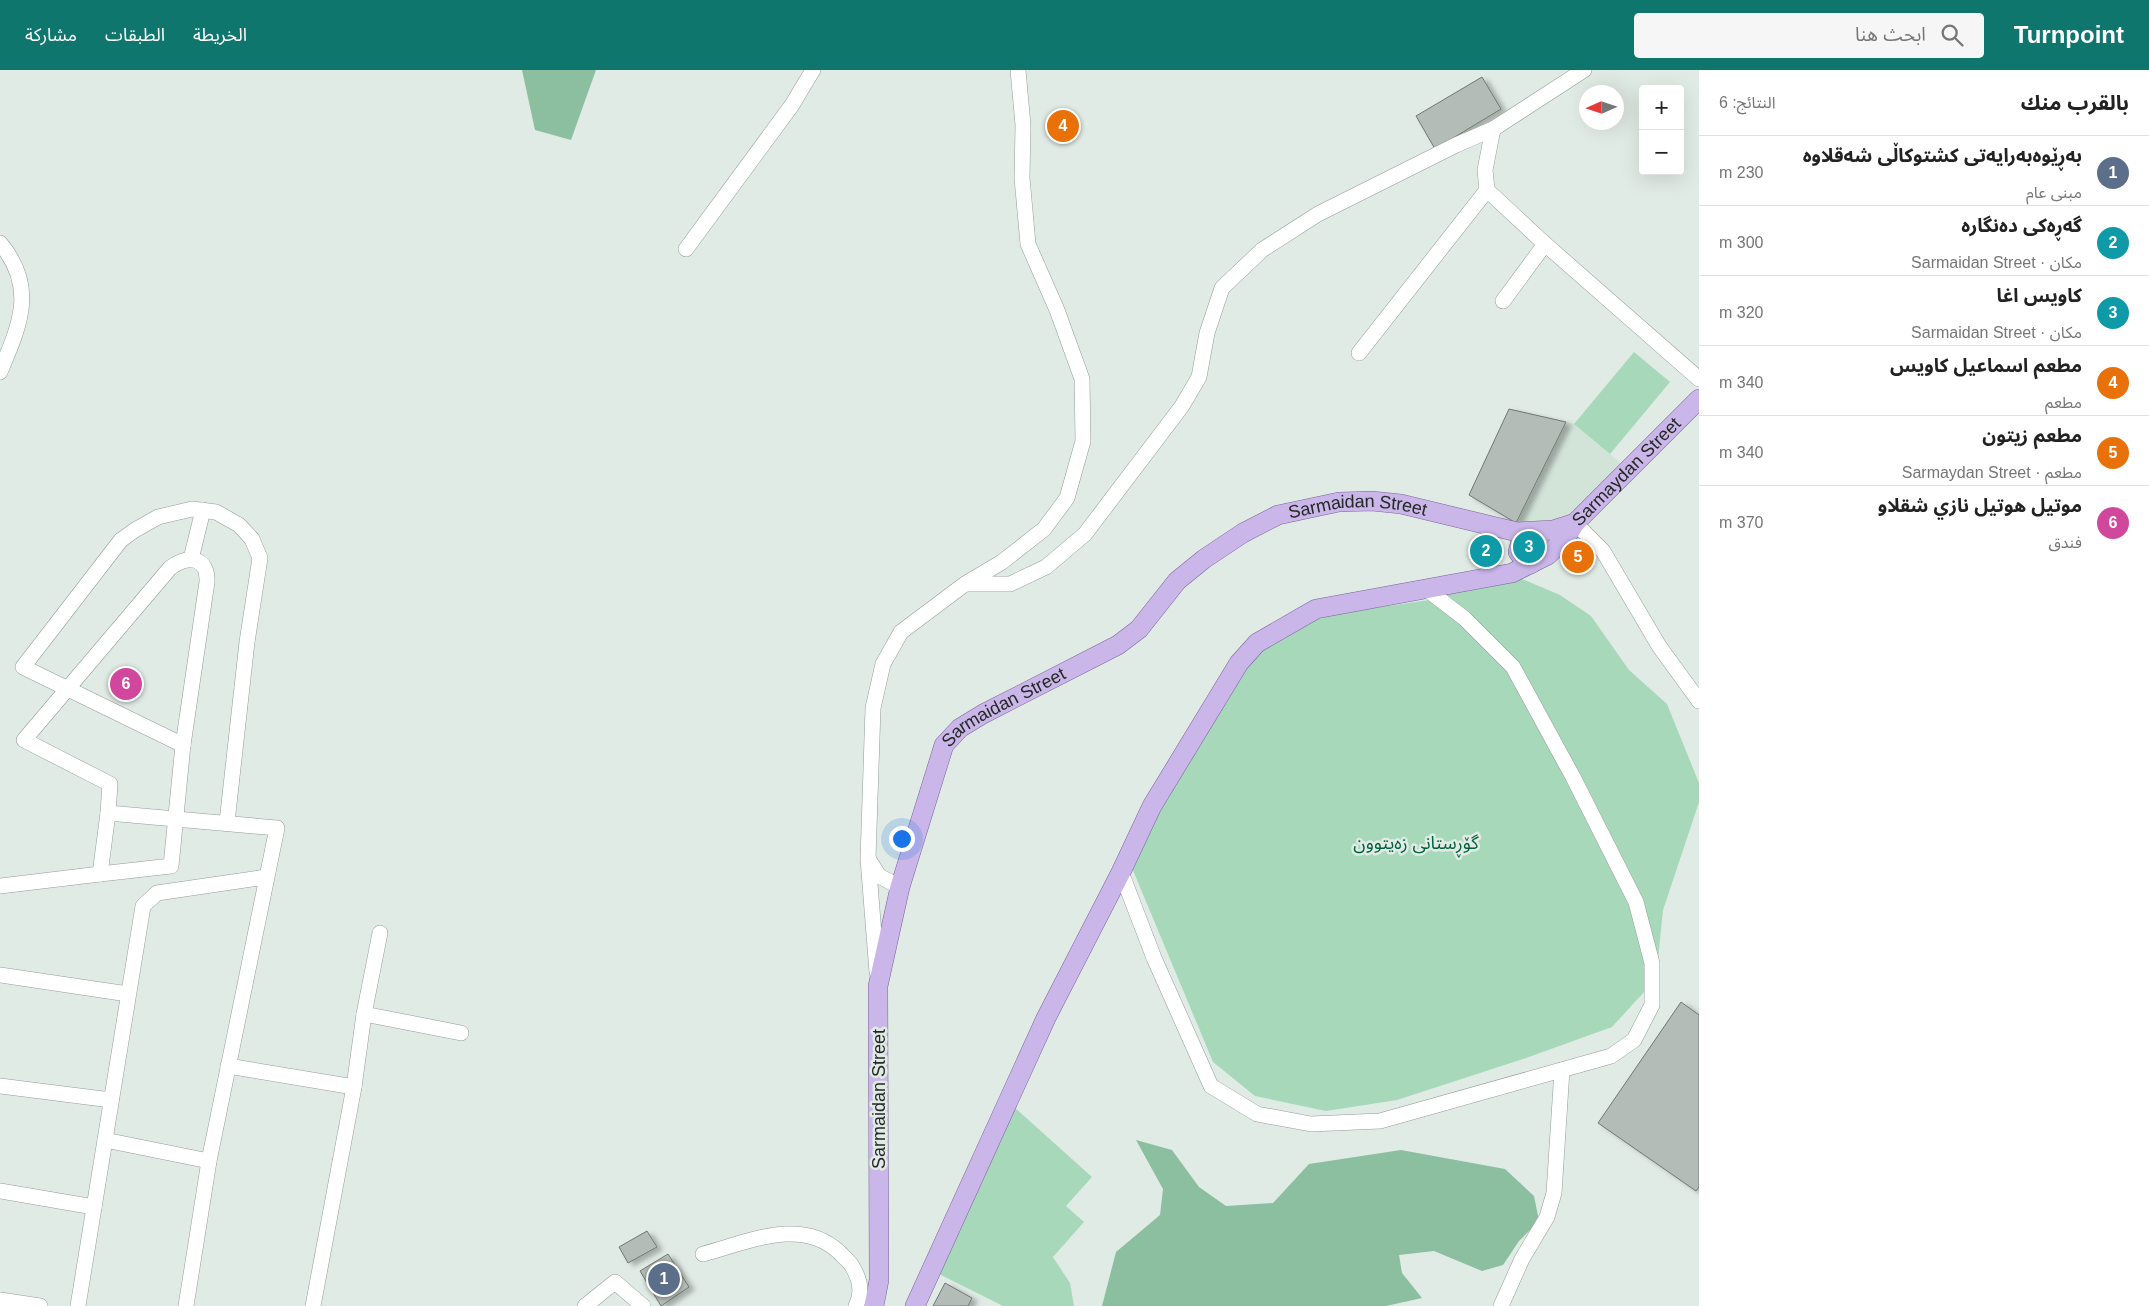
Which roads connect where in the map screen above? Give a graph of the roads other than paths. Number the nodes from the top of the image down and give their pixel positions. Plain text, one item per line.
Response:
1 (813, 70) edge
2 (1018, 70) edge
3 (1584, 70) edge
4 (1493, 129) junction
5 (1487, 190) junction
6 (0, 243) edge
7 (1545, 244) junction
8 (686, 249) dead end
9 (1502, 301) dead end
10 (1359, 353) dead end
11 (0, 372) edge
12 (1699, 379) edge
13 (1699, 400) edge
14 (203, 510) junction
15 (1575, 523) junction
16 (1531, 532) junction
17 (1548, 554) junction
18 (191, 559) junction
19 (1531, 564) junction
20 (965, 584) junction
21 (1425, 588) junction
22 (68, 688) junction
23 (1699, 701) edge
24 (183, 745) junction
25 (108, 813) junction
26 (175, 820) junction
27 (227, 822) junction
28 (868, 859) junction
29 (1121, 872) junction
30 (100, 874) junction
31 (266, 877) junction
32 (0, 886) edge
33 (900, 887) junction
34 (380, 933) dead end
35 (0, 975) edge
36 (878, 986) junction
37 (128, 994) junction
38 (364, 1014) junction
39 (461, 1033) dead end
40 (228, 1066) junction
41 (1562, 1070) junction
42 (0, 1086) edge
43 (354, 1087) junction
44 (111, 1100) junction
45 (105, 1140) junction
46 (208, 1160) junction
47 (0, 1191) edge
48 (94, 1207) junction
49 (704, 1254) dead end
50 (0, 1300) edge
51 (40, 1306) edge
52 (78, 1306) edge
53 (186, 1306) edge
54 (314, 1306) edge
55 (586, 1306) edge
56 (643, 1306) edge
57 (856, 1306) edge
58 (874, 1306) edge
59 (915, 1306) edge
60 (1501, 1306) edge

1 - 8 street
2 - 20 street
3 - 4 street
4 - 5 street
4 - 20 street
5 - 7 street
5 - 10 street
6 - 11 street
7 - 9 street
7 - 12 street
13 - 15 main road, Sarmaydan Street
14 - 18 street
14 - 22 street
14 - 27 street
15 - 16 main road, Sarmaidan Street
15 - 17 main road, Sarmaydan Street
15 - 23 street
16 - 17 main road
16 - 19 main road
16 - 33 main road, Sarmaidan Street
17 - 19 main road, Sarmaydan Street
18 - 22 street
18 - 24 street
19 - 21 main road
20 - 28 street
21 - 29 main road
21 - 41 street
22 - 24 street
22 - 25 street
24 - 26 street
25 - 26 street
25 - 30 street
26 - 27 street
26 - 30 street
27 - 31 street
28 - 33 street
28 - 36 street
29 - 41 street
29 - 59 main road
30 - 32 street
31 - 37 street
31 - 40 street
33 - 36 main road, Sarmaidan Street
34 - 38 street
35 - 37 street
36 - 58 main road, Sarmaidan Street
37 - 44 street
38 - 39 street
38 - 43 street
40 - 43 street
40 - 46 street
41 - 60 street
42 - 44 street
43 - 54 street
44 - 45 street
45 - 46 street
45 - 48 street
46 - 53 street
47 - 48 street
48 - 52 street
49 - 57 street
50 - 51 street
55 - 56 street

